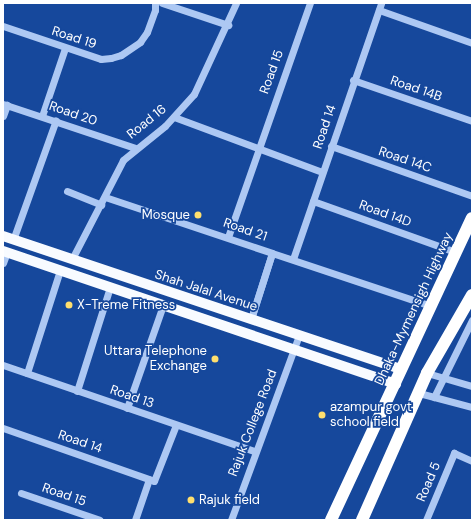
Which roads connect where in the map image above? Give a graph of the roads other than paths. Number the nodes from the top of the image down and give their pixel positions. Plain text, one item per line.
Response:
1 (155, 3) edge
2 (162, 3) edge
3 (236, 3) edge
4 (310, 3) edge
5 (380, 7) edge
6 (228, 24) junction
7 (3, 26) edge
8 (472, 43) edge
9 (65, 48) junction
10 (353, 80) junction
11 (5, 104) edge
12 (3, 116) edge
13 (42, 116) junction
14 (174, 118) junction
15 (56, 120) junction
16 (472, 121) edge
17 (331, 146) junction
18 (135, 148) junction
19 (258, 150) junction
20 (322, 172) junction
21 (67, 191) dead end
22 (472, 196) edge
23 (105, 197) junction
24 (313, 201) junction
25 (101, 205) junction
26 (472, 218) edge
27 (3, 236) edge
28 (228, 237) junction
29 (13, 240) junction
30 (450, 250) dead end
31 (5, 251) edge
32 (72, 259) junction
33 (293, 259) junction
34 (3, 263) edge
35 (60, 270) junction
36 (110, 287) junction
37 (472, 295) edge
38 (425, 304) dead end
39 (163, 305) junction
40 (252, 316) junction
41 (472, 320) edge
42 (298, 335) junction
43 (294, 349) junction
44 (3, 365) edge
45 (401, 369) junction
46 (427, 373) junction
47 (27, 374) junction
48 (443, 378) junction
49 (396, 384) junction
50 (472, 386) edge
51 (77, 390) junction
52 (419, 393) junction
53 (434, 397) junction
54 (472, 407) edge
55 (127, 408) junction
56 (176, 424) junction
57 (3, 428) edge
58 (254, 451) junction
59 (472, 461) edge
60 (150, 479) junction
61 (21, 493) dead end
62 (100, 520) edge
63 (135, 520) edge
64 (231, 520) edge
65 (332, 520) edge
66 (362, 520) edge
67 (426, 520) edge

1 - 9 street, Road 19
2 - 6 street
3 - 6 street, Road 16
4 - 19 street, Road 15
5 - 8 street
5 - 10 street, Road 14
6 - 14 street, Road 16
7 - 9 street, Road 19
9 - 13 street
10 - 16 street, Road 14B
10 - 17 street, Road 14
11 - 12 street
11 - 13 street, Road 20
13 - 15 street, Road 20
14 - 18 street, Road 16
14 - 19 street
15 - 18 street, Road 20
15 - 29 street
17 - 20 street, Road 14
17 - 22 street, Road 14C
18 - 23 street, Road 16
19 - 20 street
19 - 28 street, Road 15
20 - 24 street, Road 14
21 - 25 street
23 - 25 street, Road 16
23 - 28 street, Road 21
24 - 30 street, Road 14D
24 - 33 street, Road 14
25 - 32 street, Road 16
26 - 45 highway, Dhaka-Mymensigh Highway
27 - 29 main road, Shah Jalal Avenue
28 - 40 street, Road 21
29 - 32 main road, Shah Jalal Avenue
31 - 34 street
31 - 35 main road, Shah Jalal Avenue
32 - 40 main road, Shah Jalal Avenue
33 - 38 street, Road 21
33 - 40 street, Road 21
35 - 36 main road, Shah Jalal Avenue
35 - 47 street
36 - 39 main road, Shah Jalal Avenue
36 - 51 street
37 - 46 highway
39 - 43 main road, Shah Jalal Avenue
39 - 55 street
40 - 42 main road, Shah Jalal Avenue
41 - 48 street
42 - 43 street, Rajuk College Road
42 - 45 main road, Shah Jalal Avenue
43 - 49 main road, Shah Jalal Avenue
43 - 58 street, Rajuk College Road
44 - 47 street, Road 13
45 - 49 highway, Dhaka-Mymensigh Highway
46 - 48 street
46 - 52 highway
47 - 51 street, Road 13
48 - 50 street
48 - 53 street
49 - 65 highway, Dhaka-Mymensigh Highway
51 - 55 street, Road 13
52 - 53 street
52 - 66 highway
53 - 54 street
55 - 56 street, Road 13
56 - 58 street, Road 13
56 - 60 street
57 - 60 street, Road 14
58 - 64 street, Rajuk College Road
59 - 67 street, Road 5
60 - 63 street
61 - 62 street, Road 15

